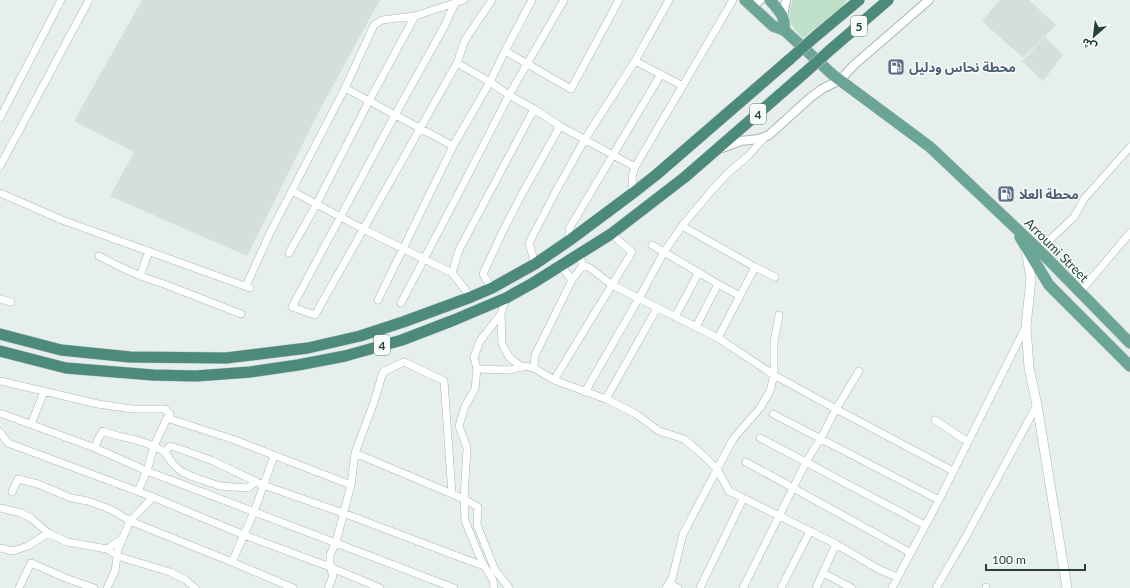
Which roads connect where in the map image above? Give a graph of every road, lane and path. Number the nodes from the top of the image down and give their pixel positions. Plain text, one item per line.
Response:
1 (61, 0) edge
2 (89, 0) edge
3 (464, 0) edge
4 (492, 0) edge
5 (532, 0) edge
6 (564, 0) edge
7 (619, 0) edge
8 (669, 0) edge
9 (733, 0) edge
10 (770, 0) edge
11 (786, 0) edge
12 (858, 0) edge
13 (888, 0) edge
14 (929, 0) edge
15 (752, 2) edge
16 (455, 3) junction
17 (415, 16) junction
18 (783, 16) junction
19 (784, 30) junction
20 (505, 51) junction
21 (790, 59) joint
22 (635, 61) junction
23 (457, 63) junction
24 (527, 64) junction
25 (808, 70) joint
26 (661, 74) junction
27 (840, 80) junction
28 (490, 82) junction
29 (683, 86) junction
30 (345, 88) junction
31 (509, 95) junction
32 (370, 101) junction
33 (534, 109) junction
34 (395, 116) junction
35 (0, 118) edge
36 (560, 126) junction
37 (744, 126) junction
38 (420, 128) junction
39 (761, 138) junction
40 (585, 139) junction
41 (453, 146) junction
42 (1130, 146) edge
43 (714, 152) junction
44 (612, 154) junction
45 (0, 166) edge
46 (635, 167) junction
47 (292, 191) junction
48 (0, 193) edge
49 (633, 193) junction
50 (316, 204) junction
51 (341, 217) junction
52 (1011, 223) junction
53 (682, 226) junction
54 (363, 229) junction
55 (1130, 233) edge
56 (611, 234) junction
57 (570, 240) junction
58 (652, 245) dead end
59 (402, 248) junction
60 (1026, 248) junction
61 (1039, 250) junction
62 (149, 251) junction
63 (664, 252) junction
64 (289, 253) dead end
65 (579, 254) junction
66 (99, 256) dead end
67 (424, 259) junction
68 (535, 264) junction
69 (561, 266) junction
70 (583, 266) junction
71 (755, 268) junction
72 (699, 272) junction
73 (452, 273) junction
74 (140, 276) junction
75 (774, 277) dead end
76 (572, 280) junction
77 (718, 284) junction
78 (612, 285) junction
79 (492, 288) junction
80 (1080, 292) junction
81 (740, 296) junction
82 (472, 297) junction
83 (506, 298) junction
84 (639, 298) junction
85 (0, 299) edge
86 (378, 300) dead end
87 (12, 302) dead end
88 (401, 303) dead end
89 (657, 308) junction
90 (241, 314) dead end
91 (501, 314) junction
92 (779, 315) dead end
93 (675, 317) junction
94 (1026, 326) junction
95 (696, 327) junction
96 (0, 334) edge
97 (718, 338) junction
98 (1130, 343) edge
99 (0, 351) edge
100 (1130, 366) edge
101 (522, 367) junction
102 (534, 368) junction
103 (477, 369) junction
104 (860, 372) dead end
105 (774, 375) junction
106 (554, 380) junction
107 (0, 381) edge
108 (44, 392) junction
109 (585, 392) junction
110 (606, 399) junction
111 (1036, 405) junction
112 (836, 409) junction
113 (0, 413) edge
114 (773, 414) dead end
115 (170, 419) junction
116 (935, 420) dead end
117 (31, 424) junction
118 (0, 432) edge
119 (760, 438) dead end
120 (821, 438) junction
121 (968, 442) junction
122 (154, 446) junction
123 (95, 448) junction
124 (165, 452) junction
125 (355, 453) junction
126 (274, 456) junction
127 (746, 462) dead end
128 (806, 462) junction
129 (717, 469) junction
130 (147, 471) junction
131 (953, 471) junction
132 (256, 481) junction
133 (263, 485) junction
134 (351, 485) junction
135 (793, 487) junction
136 (12, 492) dead end
137 (138, 492) junction
138 (452, 494) junction
139 (153, 497) junction
140 (464, 499) junction
141 (743, 499) junction
142 (939, 500) junction
143 (0, 508) edge
144 (254, 512) junction
145 (343, 513) junction
146 (779, 516) junction
147 (130, 521) junction
148 (925, 525) junction
149 (810, 531) junction
150 (48, 533) junction
151 (244, 535) junction
152 (122, 539) junction
153 (336, 542) junction
154 (836, 544) junction
155 (0, 548) edge
156 (107, 549) junction
157 (911, 553) junction
158 (117, 556) junction
159 (232, 562) junction
160 (484, 565) junction
161 (330, 567) junction
162 (823, 573) junction
163 (898, 577) junction
164 (668, 586) edge
165 (19, 588) edge
166 (94, 588) edge
167 (107, 588) edge
168 (195, 588) edge
169 (293, 588) edge
170 (328, 588) edge
171 (380, 588) edge
172 (454, 588) edge
173 (494, 588) edge
174 (509, 588) edge
175 (678, 588) edge
176 (700, 588) edge
177 (743, 588) edge
178 (781, 588) edge
179 (816, 588) edge
180 (852, 588) edge
181 (892, 588) edge
182 (936, 588) edge
183 (1067, 588) edge

1 - 35 street
2 - 45 street
3 - 16 street
4 - 23 street
5 - 20 street
6 - 24 street
7 - 24 street
8 - 22 street
9 - 29 street
10 - 18 main road
11 - 18 street
12 - 21 highway, 5, bridge
13 - 25 highway, 5, bridge
14 - 27 street
15 - 19 main road
16 - 17 street
16 - 34 street
17 - 30 street
17 - 32 street
18 - 19 main road
19 - 27 main road
20 - 24 street
20 - 28 street
21 - 49 highway, 4
22 - 26 street
22 - 40 street
23 - 28 street
23 - 38 street
24 - 31 street
25 - 37 highway, 4
26 - 29 street
26 - 44 street
27 - 39 street
27 - 52 main road
28 - 31 street
28 - 41 street
29 - 46 street
30 - 32 street
30 - 47 street
31 - 33 street
31 - 67 street
32 - 34 street
32 - 50 street
33 - 36 street
33 - 73 street
34 - 38 street
34 - 51 street
36 - 40 street
36 - 79 street
37 - 39 street
37 - 43 highway, 4
38 - 41 street
38 - 54 street
39 - 43 street
39 - 53 street
40 - 44 street
40 - 68 street
41 - 59 street
42 - 61 street
43 - 56 highway, 4
44 - 46 street
44 - 57 street
46 - 49 street
47 - 50 street
47 - 62 street
48 - 62 street
49 - 57 highway, 4
50 - 51 street
50 - 64 street
51 - 54 street
51 - 54 street
52 - 60 main road, Arroumi Street
52 - 61 main road, Arroumi Street
53 - 63 street
53 - 71 street
54 - 59 street
55 - 80 street
56 - 65 highway, 4
56 - 78 street
57 - 68 highway, 4
58 - 63 street
59 - 67 street
59 - 86 street
60 - 94 main road
60 - 100 main road, Arroumi Street
61 - 80 main road, Arroumi Street
62 - 74 street
63 - 72 street
63 - 84 street
65 - 69 highway, 4
65 - 70 street
66 - 74 street
67 - 73 street
67 - 88 street
68 - 79 highway, 4
69 - 76 street
69 - 83 highway, 4
70 - 76 street
70 - 78 street
71 - 75 street
71 - 81 street
72 - 77 street
72 - 93 street
73 - 82 street
74 - 90 street
76 - 102 street
77 - 81 street
77 - 95 street
78 - 84 street
78 - 106 street
79 - 82 highway, 4
80 - 98 main road, Arroumi Street
81 - 97 street
82 - 96 highway, 4
83 - 91 street
83 - 99 highway, 4
84 - 89 street
84 - 109 street
85 - 87 street
89 - 93 street
89 - 110 street
91 - 101 street
91 - 103 street
92 - 105 street
93 - 95 street
94 - 111 main road
94 - 121 street
95 - 97 street
97 - 105 street
101 - 102 street
101 - 103 street
102 - 106 street
103 - 140 street
104 - 112 street
105 - 112 street
105 - 129 street
106 - 109 street
107 - 108 street
108 - 115 street
108 - 117 street
109 - 110 street
110 - 129 street
111 - 182 street
111 - 183 main road
112 - 120 street
112 - 131 street
113 - 117 street
114 - 120 street
115 - 122 street
115 - 126 street
116 - 121 street
117 - 123 street
118 - 137 street
119 - 128 street
120 - 128 street
120 - 142 street
121 - 131 street
122 - 123 street
122 - 124 street
122 - 130 street
123 - 130 street
124 - 132 street
124 - 132 street
125 - 134 street
125 - 138 street
125 - 138 street
126 - 133 street
126 - 134 street
127 - 135 street
128 - 135 street
128 - 148 street
129 - 141 street
129 - 164 street
130 - 137 street
130 - 144 street
131 - 142 street
132 - 133 street
133 - 144 street
133 - 145 street
134 - 145 street
135 - 146 street
135 - 157 street
136 - 147 street
137 - 139 street
138 - 140 street
139 - 147 street
139 - 151 street
140 - 160 street
140 - 174 street
141 - 146 street
141 - 176 street
142 - 148 street
143 - 150 street
144 - 151 street
144 - 153 street
145 - 153 street
145 - 160 street
146 - 149 street
146 - 177 street
147 - 152 street
147 - 159 street
148 - 157 street
149 - 154 street
149 - 178 street
150 - 155 street
150 - 156 street
151 - 159 street
151 - 161 street
152 - 156 street
152 - 158 street
153 - 161 street
153 - 172 street
154 - 162 street
154 - 163 street
156 - 158 street
157 - 163 street
158 - 167 street
158 - 168 street
159 - 169 street
160 - 173 street
161 - 170 street
161 - 171 street
162 - 179 street
162 - 180 street
163 - 181 street
164 - 175 street
165 - 166 street

